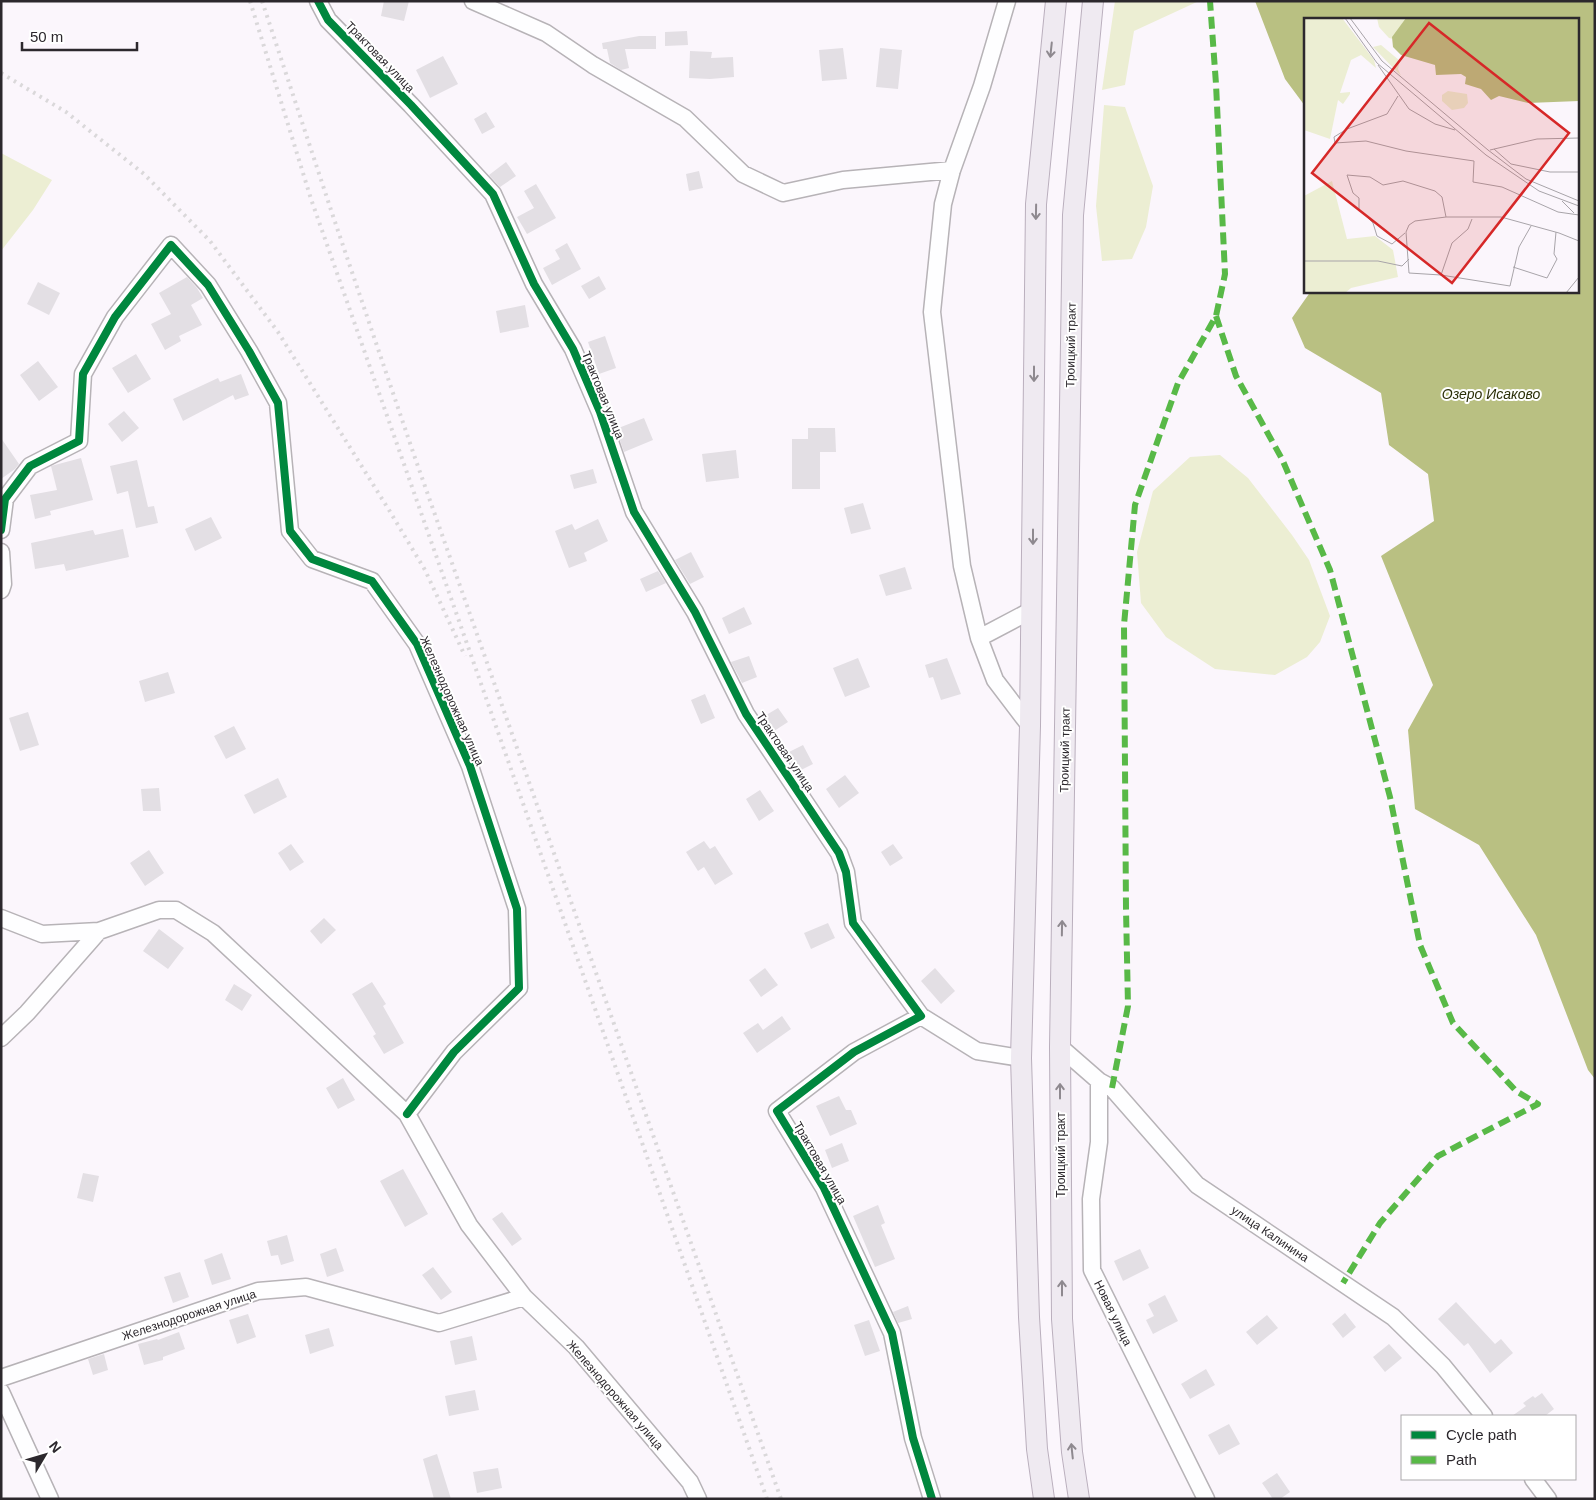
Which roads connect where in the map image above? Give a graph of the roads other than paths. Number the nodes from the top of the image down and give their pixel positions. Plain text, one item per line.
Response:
1 (318, 1) edge
2 (472, 1) edge
3 (1007, 1) edge
4 (1056, 1) edge
5 (1094, 1) edge
6 (952, 170) junction
7 (1, 530) edge
8 (1, 552) edge
9 (1, 590) edge
10 (1032, 610) junction
11 (979, 638) junction
12 (1030, 726) junction
13 (1, 918) edge
14 (98, 931) junction
15 (921, 1016) junction
16 (1, 1038) edge
17 (1060, 1047) junction
18 (1021, 1058) junction
19 (1099, 1081) junction
20 (407, 1114) junction
21 (524, 1297) junction
22 (1, 1378) edge
23 (1, 1392) edge
24 (1483, 1415) edge
25 (1534, 1480) edge
26 (50, 1499) edge
27 (698, 1499) edge
28 (932, 1499) edge
29 (1044, 1499) edge
30 (1079, 1499) edge
31 (1206, 1499) edge
32 (1548, 1499) edge

1 - 15 street, Трактовая улица
2 - 6 street
3 - 6 street
4 -> 10 main road
17 -> 5 main road, Троицкий тракт
6 - 11 street
7 - 20 street, Железнодорожная улица
8 - 9 street
10 - 11 street
10 - 12 main road
11 - 12 street
12 - 18 main road
13 - 14 street, Железнодорожная улица
14 - 16 street
14 - 20 street, Железнодорожная улица
15 - 18 street
15 - 28 street, Трактовая улица
17 - 19 street, улица Калинина
30 -> 17 main road, Троицкий тракт
18 - 29 main road
19 - 24 street, улица Калинина
19 - 31 street, Новая улица
20 - 21 street, Железнодорожная улица
21 - 22 street, Железнодорожная улица
21 - 27 street, Железнодорожная улица
23 - 26 street
25 - 32 street

